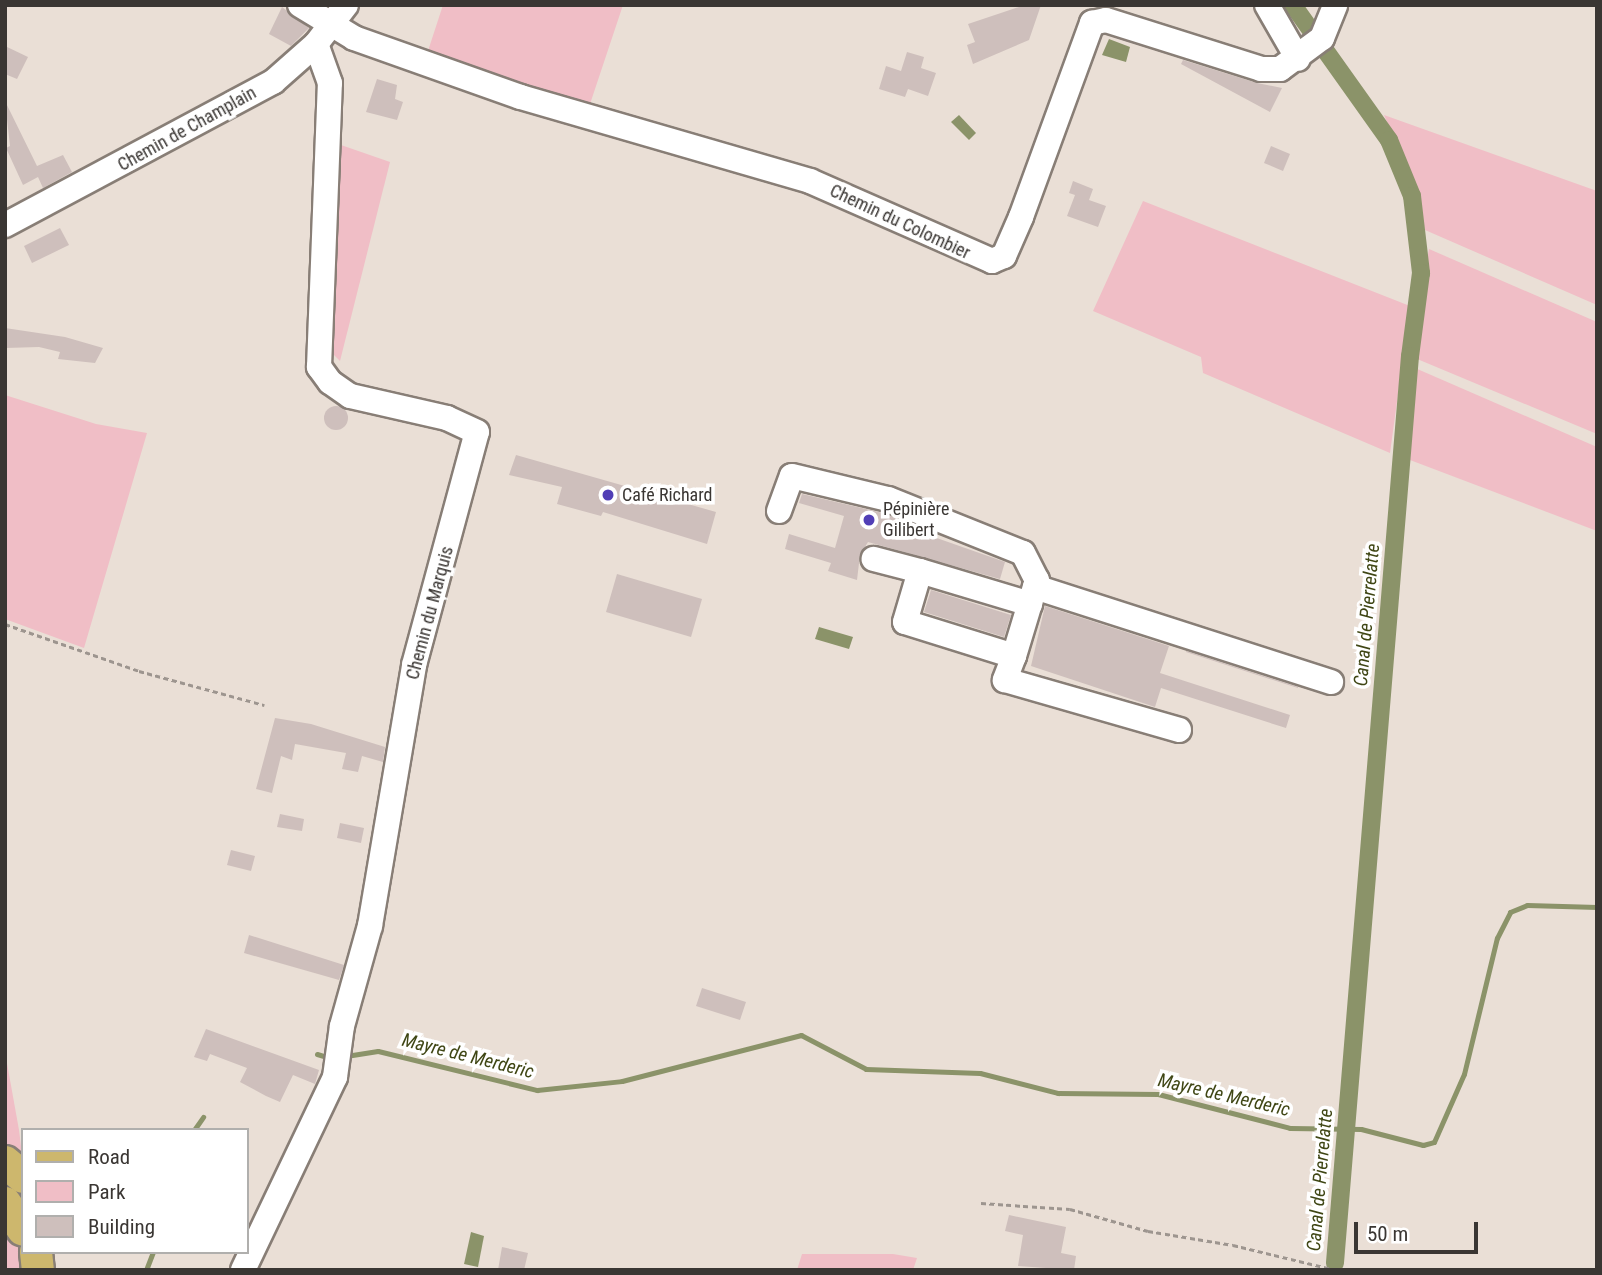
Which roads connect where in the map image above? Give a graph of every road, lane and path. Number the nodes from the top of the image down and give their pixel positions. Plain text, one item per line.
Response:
1 (300, 5) edge
2 (346, 5) edge
3 (1267, 5) edge
4 (1335, 5) edge
5 (322, 35) junction
6 (1310, 48) junction
7 (5, 225) edge
8 (779, 511) dead end
9 (873, 559) dead end
10 (920, 571) junction
11 (1032, 596) junction
12 (5, 624) edge
13 (1014, 656) junction
14 (1331, 682) dead end
15 (264, 705) dead end
16 (1179, 730) dead end
17 (5, 1162) edge
18 (21, 1175) edge
19 (5, 1203) edge
20 (981, 1203) dead end
21 (21, 1231) edge
22 (252, 1239) edge
23 (1336, 1270) edge

1 - 5 street
2 - 5 street, Chemin de Champlain
3 - 6 street
4 - 6 street
5 - 6 street, Chemin du Colombier
5 - 7 street, Chemin de Champlain
5 - 22 street, Chemin du Marquis
8 - 11 street
9 - 10 street
10 - 11 street
10 - 13 street
11 - 13 street
11 - 14 street
12 - 15 path
13 - 16 street
17 - 18 main road
19 - 21 main road
20 - 23 path

